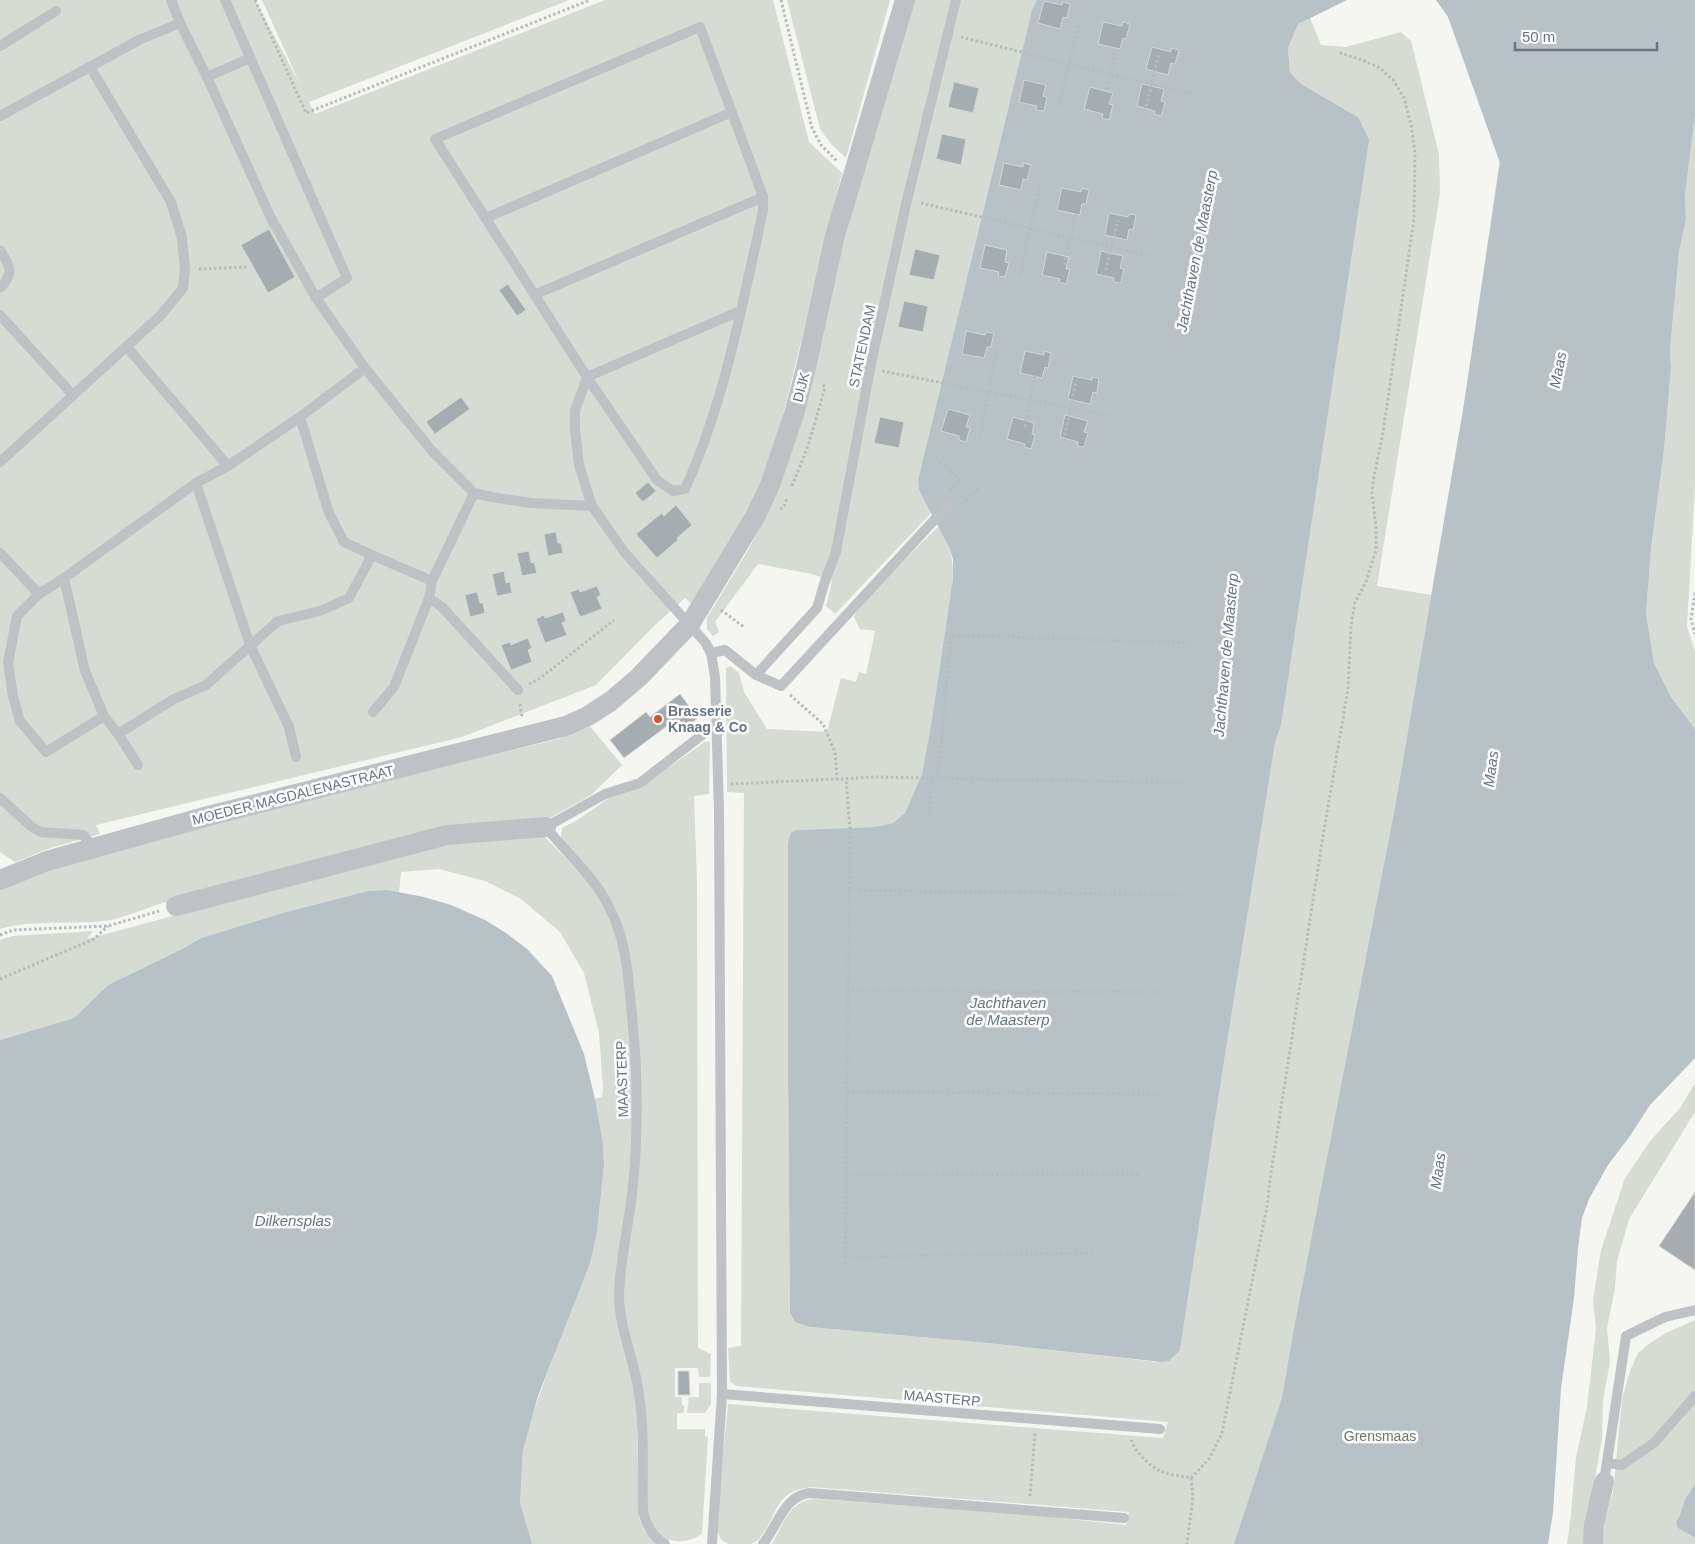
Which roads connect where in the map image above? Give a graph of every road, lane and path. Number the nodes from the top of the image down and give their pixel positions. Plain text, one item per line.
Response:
1 (171, 0) edge
2 (225, 0) edge
3 (254, 0) edge
4 (590, 0) edge
5 (781, 0) edge
6 (905, 0) edge
7 (956, 0) edge
8 (56, 11) dead end
9 (180, 23) junction
10 (1079, 24) dead end
11 (948, 34) junction
12 (0, 46) edge
13 (1160, 52) dead end
14 (1337, 52) dead end
15 (1115, 55) dead end
16 (250, 58) junction
17 (1070, 64) junction
18 (90, 67) junction
19 (1110, 74) junction
20 (207, 77) junction
21 (1152, 84) junction
22 (1106, 89) dead end
23 (1191, 94) dead end
24 (1059, 106) dead end
25 (732, 112) junction
26 (0, 116) edge
27 (1144, 116) dead end
28 (855, 172) junction
29 (1040, 185) dead end
30 (763, 197) junction
31 (907, 200) junction
32 (1076, 214) dead end
33 (486, 218) junction
34 (1118, 220) dead end
35 (1030, 228) junction
36 (1070, 238) junction
37 (1111, 247) junction
38 (0, 250) edge
39 (1149, 256) dead end
40 (1064, 265) dead end
41 (248, 267) dead end
42 (185, 269) junction
43 (1106, 270) dead end
44 (1020, 274) dead end
45 (0, 288) edge
46 (534, 296) junction
47 (316, 298) junction
48 (740, 311) junction
49 (0, 315) edge
50 (127, 347) junction
51 (996, 348) dead end
52 (365, 368) junction
53 (870, 369) junction
54 (1035, 374) dead end
55 (587, 377) junction
56 (1076, 382) dead end
57 (988, 392) junction
58 (73, 395) junction
59 (1030, 400) junction
60 (1071, 408) junction
61 (1110, 416) dead end
62 (300, 417) junction
63 (1025, 427) dead end
64 (1065, 435) dead end
65 (980, 436) dead end
66 (936, 458) dead end
67 (0, 462) edge
68 (228, 466) junction
69 (960, 481) dead end
70 (196, 483) junction
71 (474, 493) junction
72 (948, 504) dead end
73 (592, 506) junction
74 (0, 553) edge
75 (372, 555) junction
76 (64, 578) junction
77 (432, 581) junction
78 (1695, 593) edge
79 (39, 594) junction
80 (429, 598) junction
81 (706, 599) junction
82 (614, 620) dead end
83 (690, 624) junction
84 (744, 627) dead end
85 (1695, 634) edge
86 (1193, 643) dead end
87 (250, 645) junction
88 (711, 653) junction
89 (756, 675) junction
90 (781, 686) junction
91 (518, 690) junction
92 (373, 712) dead end
93 (104, 716) junction
94 (588, 716) joint
95 (716, 724) junction
96 (118, 734) junction
97 (524, 737) junction
98 (296, 757) dead end
99 (138, 765) dead end
100 (931, 778) junction
101 (938, 778) junction
102 (837, 779) junction
103 (846, 779) junction
104 (1188, 783) dead end
105 (718, 785) junction
106 (0, 798) edge
107 (930, 814) dead end
108 (546, 827) junction
109 (94, 848) junction
110 (0, 880) edge
111 (849, 890) junction
112 (1182, 895) dead end
113 (176, 906) joint
114 (108, 926) junction
115 (0, 935) edge
116 (0, 979) edge
117 (848, 991) junction
118 (1160, 992) dead end
119 (846, 1092) junction
120 (1159, 1094) dead end
121 (1140, 1174) dead end
122 (846, 1175) junction
123 (1093, 1253) dead end
124 (845, 1257) junction
125 (845, 1264) dead end
126 (1695, 1310) edge
127 (722, 1394) junction
128 (1695, 1396) edge
129 (1036, 1419) junction
130 (1125, 1426) junction
131 (1160, 1429) dead end
132 (1608, 1463) junction
133 (1191, 1478) junction
134 (1604, 1482) joint
135 (1029, 1509) junction
136 (1124, 1518) dead end
137 (665, 1544) edge
138 (712, 1544) edge
139 (763, 1544) edge
140 (1187, 1544) edge
141 (1593, 1544) edge

1 - 9 lane
2 - 16 lane
3 - 4 path
5 - 28 path
6 - 28 street, DIJK
7 - 11 lane, STATENDAM
8 - 12 lane
9 - 18 lane
9 - 20 lane
10 - 17 path
11 - 17 path
11 - 31 lane, STATENDAM
13 - 21 path
14 - 133 path
15 - 19 path
16 - 20 lane
16 - 47 lane
17 - 19 path
17 - 24 path
18 - 26 lane
18 - 42 lane
19 - 21 path
19 - 22 path
20 - 47 lane
21 - 23 path
21 - 27 path
25 - 30 lane
25 - 33 lane
25 - 33 lane
28 - 81 street, DIJK
29 - 35 path
30 - 46 lane
30 - 48 lane
31 - 35 path
31 - 53 lane, STATENDAM
32 - 36 path
33 - 46 lane
34 - 37 path
35 - 36 path
35 - 44 path
36 - 37 path
36 - 40 path
37 - 39 path
37 - 43 path
38 - 45 lane
41 - 42 path
42 - 50 lane
46 - 55 lane
47 - 52 lane
48 - 55 lane
48 - 55 lane
49 - 58 lane
50 - 58 lane
50 - 68 lane
51 - 57 path
52 - 62 lane
52 - 71 lane
53 - 57 path
53 - 89 lane, STATENDAM
54 - 59 path
55 - 73 lane
56 - 60 path
57 - 59 path
57 - 65 path
58 - 67 lane
59 - 60 path
59 - 63 path
60 - 61 path
60 - 64 path
62 - 68 lane
62 - 75 lane
66 - 69 path
68 - 70 lane
70 - 76 lane
70 - 87 lane
71 - 73 lane
71 - 77 lane
72 - 90 lane
73 - 83 lane
74 - 79 lane
75 - 77 lane
75 - 87 lane
76 - 79 lane
76 - 93 lane
77 - 80 lane
78 - 85 path
79 - 93 lane
80 - 91 lane
80 - 92 lane
81 - 83 street, DIJK
81 - 84 path
82 - 91 path
83 - 88 lane
83 - 94 street, DIJK
86 - 101 path
87 - 96 lane
87 - 98 lane
88 - 89 lane
88 - 95 lane
89 - 90 lane
90 - 102 path
91 - 97 path
93 - 96 lane
94 - 97 street, MOEDER MAGDALENASTRAAT
95 - 105 lane
95 - 108 lane
96 - 99 lane
97 - 109 street, MOEDER MAGDALENASTRAAT
100 - 101 path
100 - 103 path
100 - 107 path
101 - 104 path
102 - 103 path
102 - 105 path
103 - 111 path
105 - 127 lane
106 - 109 lane
108 - 113 street
108 - 137 lane, MAASTERP
109 - 110 street, MOEDER MAGDALENASTRAAT
111 - 112 path
111 - 117 path
113 - 114 path
114 - 115 path
114 - 116 path
117 - 118 path
117 - 119 path
119 - 120 path
119 - 122 path
121 - 122 path
122 - 124 path
123 - 124 path
124 - 125 path
126 - 132 lane
127 - 129 lane, MAASTERP
127 - 138 lane
128 - 132 lane
129 - 130 lane, MAASTERP
129 - 135 path
130 - 131 lane, MAASTERP
130 - 133 path
132 - 134 lane
133 - 140 path
134 - 141 street
135 - 136 lane
135 - 139 lane

